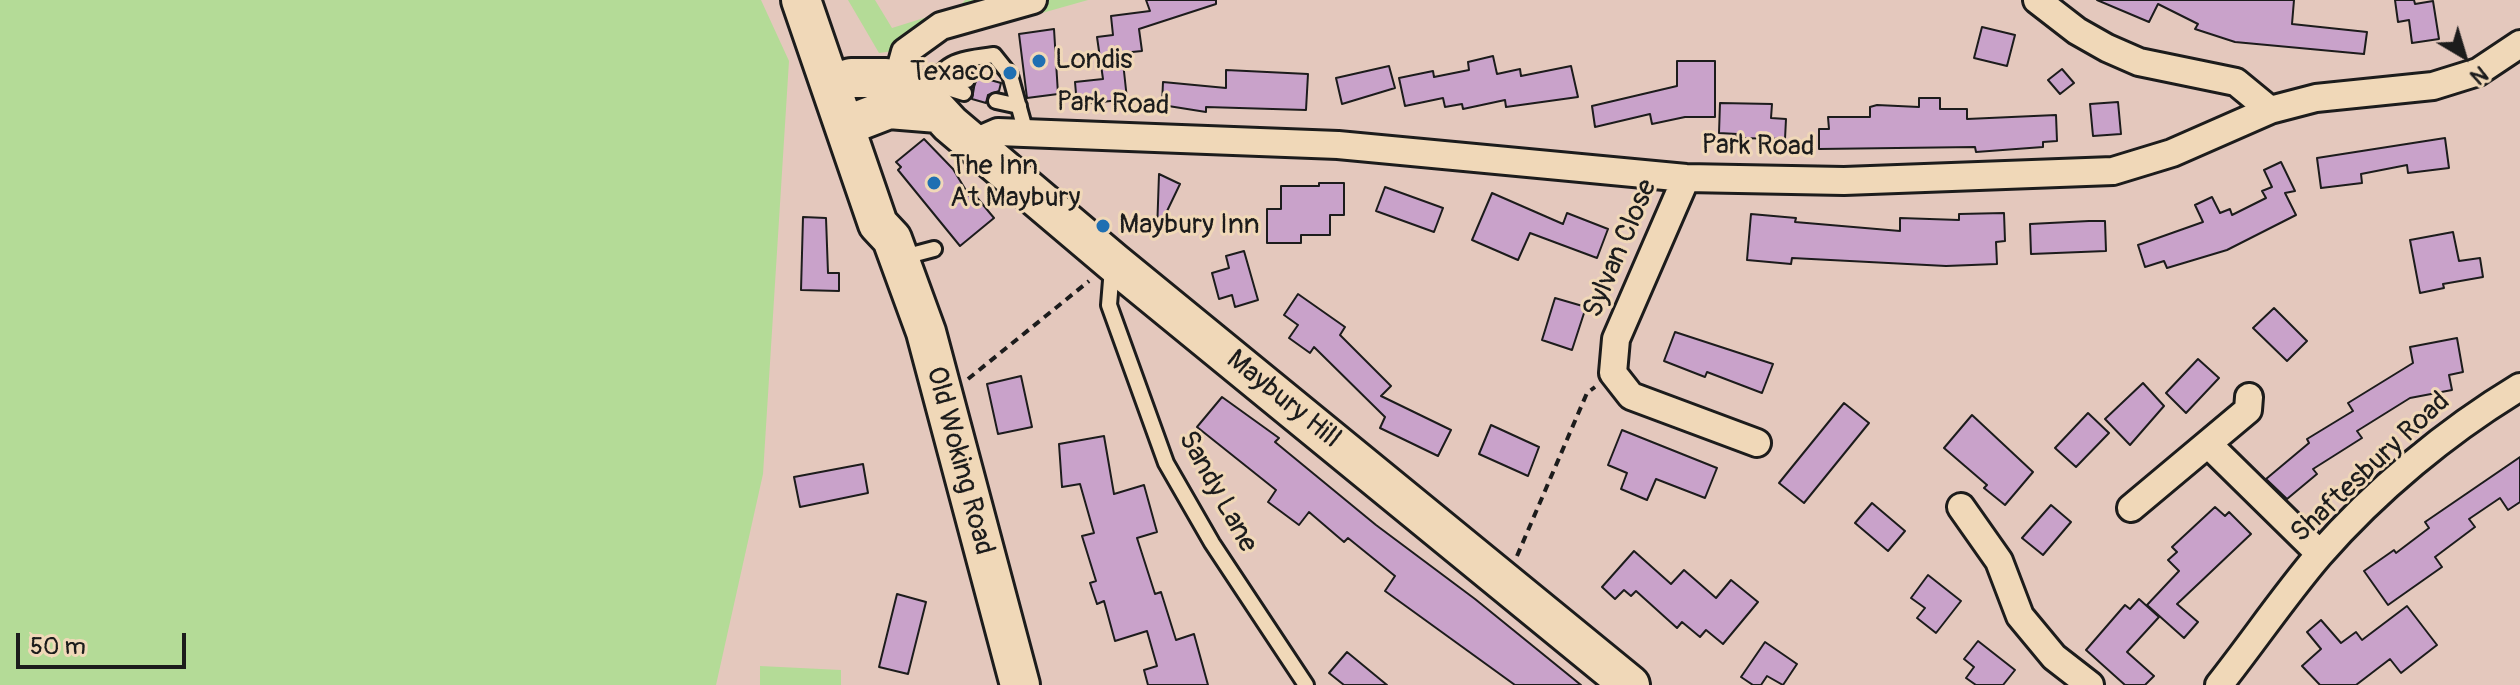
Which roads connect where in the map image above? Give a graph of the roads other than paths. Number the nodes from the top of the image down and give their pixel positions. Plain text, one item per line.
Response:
1 (801, 0) edge
2 (825, 0) edge
3 (1033, 0) edge
4 (2037, 0) edge
5 (2520, 44) edge
6 (840, 81) junction
7 (935, 91) junction
8 (998, 94) dead end
9 (1018, 101) junction
10 (2270, 110) junction
11 (855, 122) junction
12 (1026, 133) junction
13 (975, 142) junction
14 (1686, 178) junction
15 (1113, 262) junction
16 (2520, 387) edge
17 (2249, 397) dead end
18 (1757, 443) dead end
19 (2208, 444) junction
20 (1961, 507) dead end
21 (2130, 507) dead end
22 (2320, 554) junction
23 (1020, 685) edge
24 (1306, 685) edge
25 (1630, 685) edge
26 (2090, 685) edge
27 (2219, 685) edge

1 - 6 street, Old Woking Road
2 - 6 street, Old Woking Road
3 - 7 street
4 - 10 street
5 - 10 street, Park Road
6 - 7 street
6 - 11 street, Old Woking Road
7 - 9 lane
7 - 11 street
7 - 13 street, Maybury Hill
8 - 9 lane
9 - 12 lane
10 - 14 street, Park Road
11 - 23 street, Old Woking Road
12 - 13 street, Park Road
12 - 14 street, Park Road
13 - 15 street, Maybury Hill
14 - 18 street, Sylvan Close
15 - 24 lane, Sandy Lane
15 - 25 street, Maybury Hill
16 - 22 street, Shaftesbury Road
17 - 19 street
19 - 21 street
19 - 22 street
20 - 26 street
22 - 27 street, Shaftesbury Road

